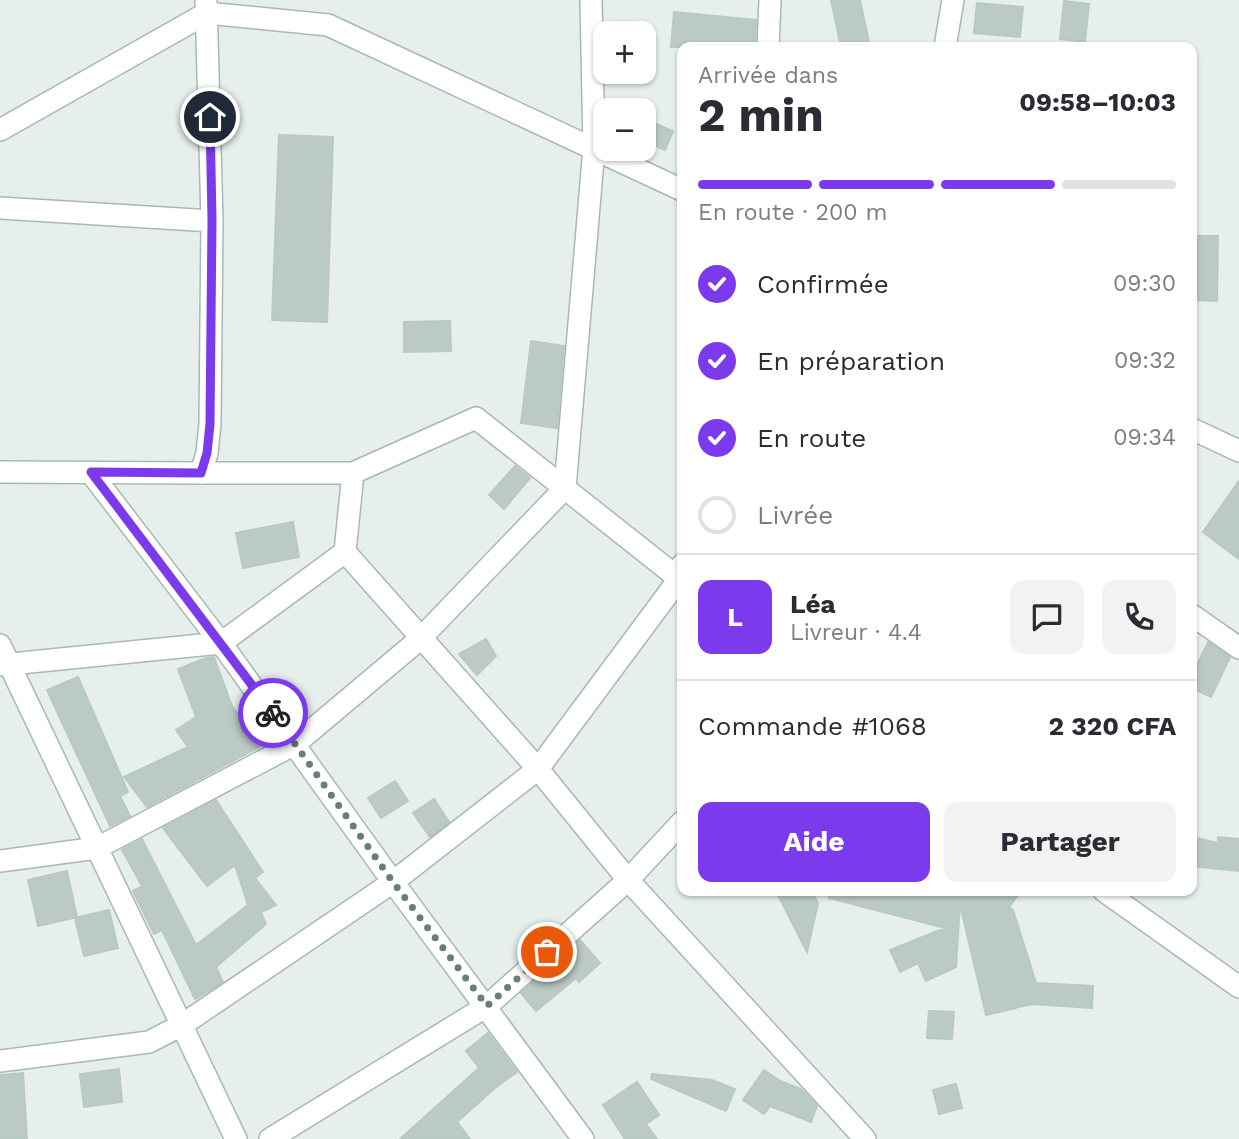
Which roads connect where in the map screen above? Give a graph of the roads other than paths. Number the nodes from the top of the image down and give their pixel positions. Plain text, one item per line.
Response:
1 (591, 0) edge
2 (770, 0) edge
3 (953, 0) edge
4 (206, 6) edge
5 (768, 42) edge
6 (946, 42) edge
7 (593, 99) edge
8 (0, 130) edge
9 (593, 148) edge
10 (593, 160) edge
11 (621, 161) edge
12 (677, 188) edge
13 (0, 208) edge
14 (212, 220) junction
15 (1197, 431) edge
16 (1239, 451) edge
17 (0, 472) edge
18 (91, 472) junction
19 (201, 473) junction
20 (353, 473) junction
21 (565, 488) junction
22 (345, 552) junction
23 (677, 572) edge
24 (677, 580) edge
25 (1197, 619) edge
26 (420, 639) junction
27 (221, 643) junction
28 (1239, 648) edge
29 (3, 658) edge
30 (295, 744) junction
31 (538, 769) junction
32 (677, 827) edge
33 (97, 848) junction
34 (0, 861) edge
35 (628, 880) junction
36 (393, 882) junction
37 (1111, 896) edge
38 (1239, 987) edge
39 (487, 1006) junction
40 (182, 1025) junction
41 (0, 1061) edge
42 (236, 1139) edge
43 (270, 1139) edge
44 (583, 1139) edge
45 (864, 1139) edge

1 - 7 street
2 - 5 street
3 - 6 street
4 - 8 street
4 - 9 street
4 - 14 street
10 - 21 street
11 - 12 street
13 - 14 street
14 - 19 street
15 - 16 street
17 - 18 street
18 - 19 street
18 - 27 street
19 - 20 street
20 - 21 street
20 - 22 street
21 - 23 street
21 - 26 street
22 - 26 street
22 - 27 street
24 - 31 street
25 - 28 street
26 - 30 street
26 - 31 street
27 - 29 street
27 - 30 street
29 - 33 street
30 - 33 street
30 - 36 street
31 - 35 street
31 - 36 street
32 - 35 street
33 - 34 street
33 - 40 street
35 - 39 street
35 - 45 street
36 - 39 street
36 - 40 street
37 - 38 street
39 - 43 street
39 - 44 street
40 - 41 street
40 - 42 street

